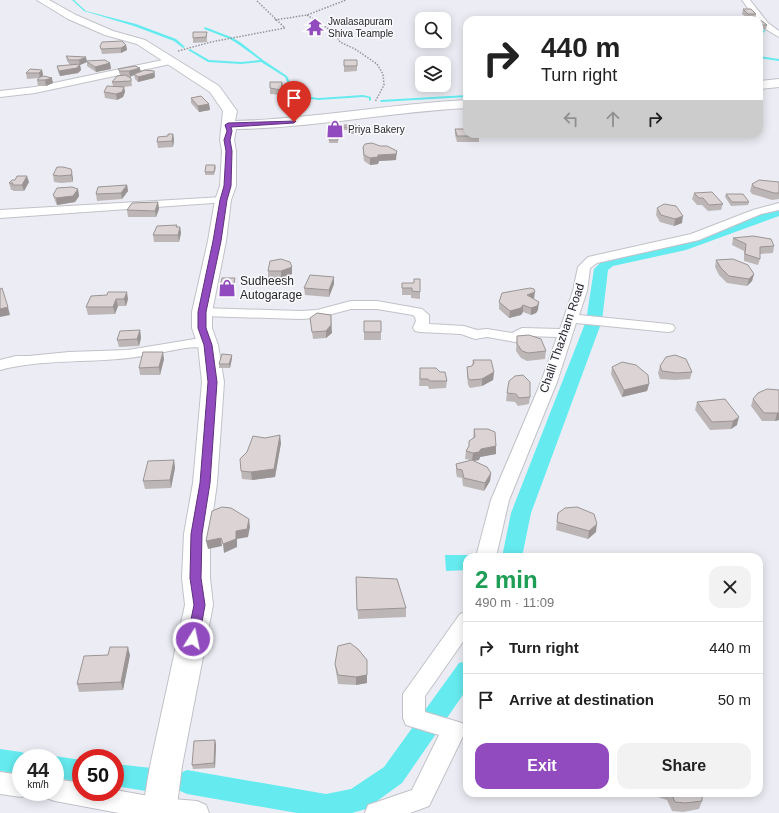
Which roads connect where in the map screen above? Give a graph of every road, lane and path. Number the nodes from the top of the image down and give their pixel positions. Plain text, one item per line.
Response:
1 (42, 0) edge
2 (256, 0) edge
3 (346, 0) edge
4 (746, 0) edge
5 (307, 15) junction
6 (758, 16) edge
7 (275, 20) junction
8 (763, 22) edge
9 (779, 35) edge
10 (167, 58) junction
11 (779, 83) edge
12 (763, 85) edge
13 (0, 94) edge
14 (463, 104) edge
15 (376, 112) junction
16 (228, 125) junction
17 (223, 200) junction
18 (779, 206) edge
19 (0, 214) edge
20 (202, 312) junction
21 (571, 318) junction
22 (668, 328) dead end
23 (566, 333) junction
24 (206, 341) junction
25 (0, 365) edge
26 (487, 553) edge
27 (463, 626) edge
28 (0, 783) edge
29 (12, 785) edge
30 (64, 792) edge
31 (159, 811) edge
32 (196, 813) edge
33 (377, 813) edge

1 - 10 main road
2 - 7 path
3 - 5 path
4 - 6 street
5 - 7 path
5 - 15 path
7 - 10 path
8 - 9 street
10 - 13 street
10 - 16 main road
11 - 12 main road
14 - 15 main road
15 - 16 main road
16 - 17 main road
17 - 19 street
17 - 20 main road
18 - 21 street, Chalil Thazham Road
20 - 23 street
20 - 24 main road
21 - 22 street
21 - 23 street, Chalil Thazham Road
23 - 26 street, Chalil Thazham Road
24 - 25 street
24 - 31 main road
27 - 33 street
28 - 29 street
30 - 31 street
31 - 32 street

